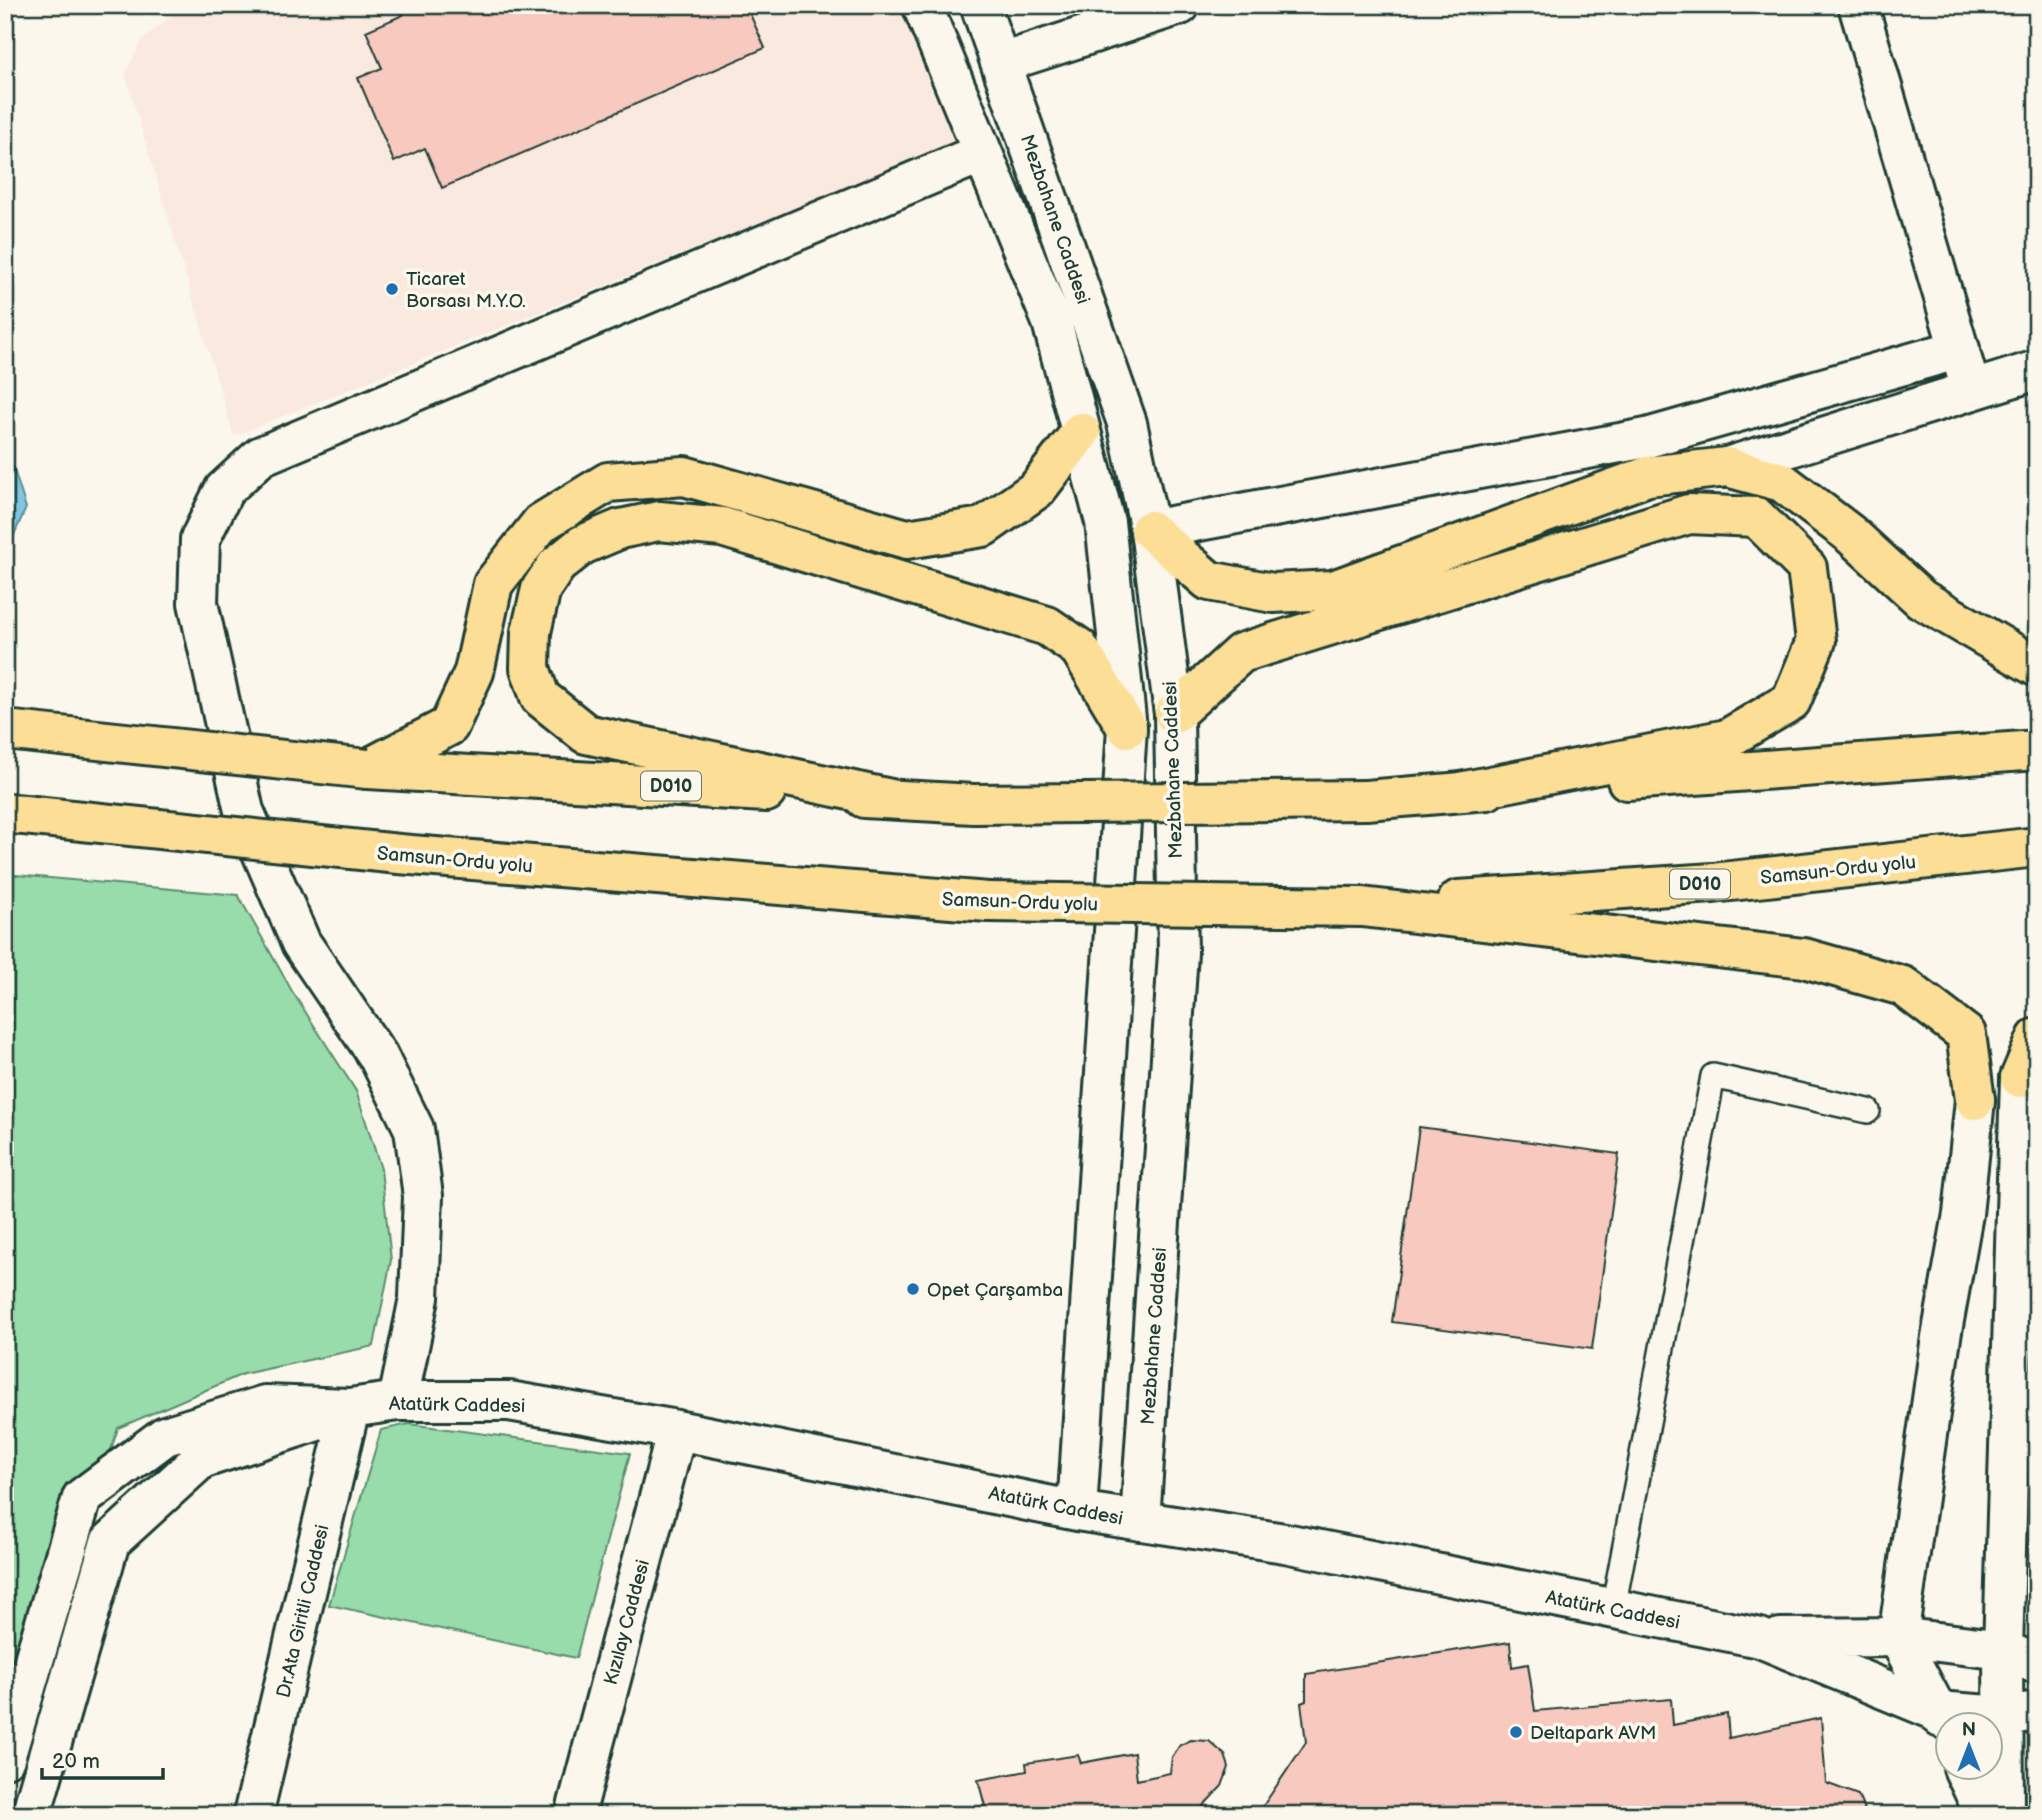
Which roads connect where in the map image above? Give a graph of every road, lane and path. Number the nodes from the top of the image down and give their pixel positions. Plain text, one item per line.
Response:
1 (922, 5) edge
2 (979, 5) edge
3 (1180, 5) edge
4 (1858, 5) edge
5 (1001, 63) junction
6 (982, 153) junction
7 (1960, 349) junction
8 (2037, 370) edge
9 (1971, 390) junction
10 (1081, 432) junction
11 (1727, 467) junction
12 (1150, 530) junction
13 (2037, 667) edge
14 (1174, 714) junction
15 (1127, 728) junction
16 (5, 730) edge
17 (2037, 750) edge
18 (368, 769) junction
19 (1461, 792) junction
20 (891, 799) junction
21 (5, 813) edge
22 (2037, 847) edge
23 (1362, 907) junction
24 (2037, 1038) edge
25 (2020, 1077) joint
26 (1975, 1100) joint
27 (1868, 1111) dead end
28 (398, 1401) junction
29 (350, 1408) junction
30 (677, 1430) junction
31 (1077, 1510) junction
32 (1140, 1521) junction
33 (1613, 1609) junction
34 (1898, 1637) junction
35 (1760, 1638) junction
36 (2020, 1657) edge
37 (1937, 1712) edge
38 (2020, 1714) edge
39 (1934, 1718) edge
40 (5, 1758) edge
41 (1970, 1782) edge
42 (31, 1815) edge
43 (254, 1815) edge
44 (575, 1815) edge
45 (1985, 1815) edge
46 (2004, 1815) edge

1 - 6 main road, Mezbahane Caddesi
2 - 5 main road, Mezbahane Caddesi
3 - 5 main road
4 - 7 main road
5 - 12 main road, Mezbahane Caddesi
6 - 10 main road, Mezbahane Caddesi
6 - 28 main road
7 - 9 main road
7 - 12 main road
8 - 9 main road
9 - 11 main road
10 - 15 main road, Mezbahane Caddesi
10 - 18 highway
11 - 12 highway
11 - 13 highway
12 - 14 main road, Mezbahane Caddesi
14 - 19 highway
14 - 32 main road, Mezbahane Caddesi
15 - 20 highway
15 - 31 main road, Mezbahane Caddesi
16 - 18 highway, D010, bridge
17 - 19 highway, D010
18 - 20 highway, D010
19 - 20 highway, D010, bridge
21 - 23 highway, Samsun-Ordu yolu / D010, bridge
22 - 23 highway, Samsun-Ordu yolu / D010
23 - 26 highway
24 - 25 highway
25 - 36 main road
26 - 34 main road
27 - 33 lane
28 - 29 main road, Atatürk Caddesi
28 - 30 main road, Atatürk Caddesi
29 - 40 main road, Atatürk Caddesi
29 - 42 main road, Atatürk Caddesi
29 - 43 main road, Dr.Ata Giritli Caddesi
30 - 31 main road, Atatürk Caddesi
30 - 44 main road, Kızılay Caddesi
31 - 32 main road, Atatürk Caddesi
32 - 33 main road, Atatürk Caddesi
33 - 35 main road, Atatürk Caddesi
34 - 35 main road
34 - 36 main road
34 - 37 main road
35 - 39 main road
36 - 38 main road
38 - 46 main road
41 - 45 main road

